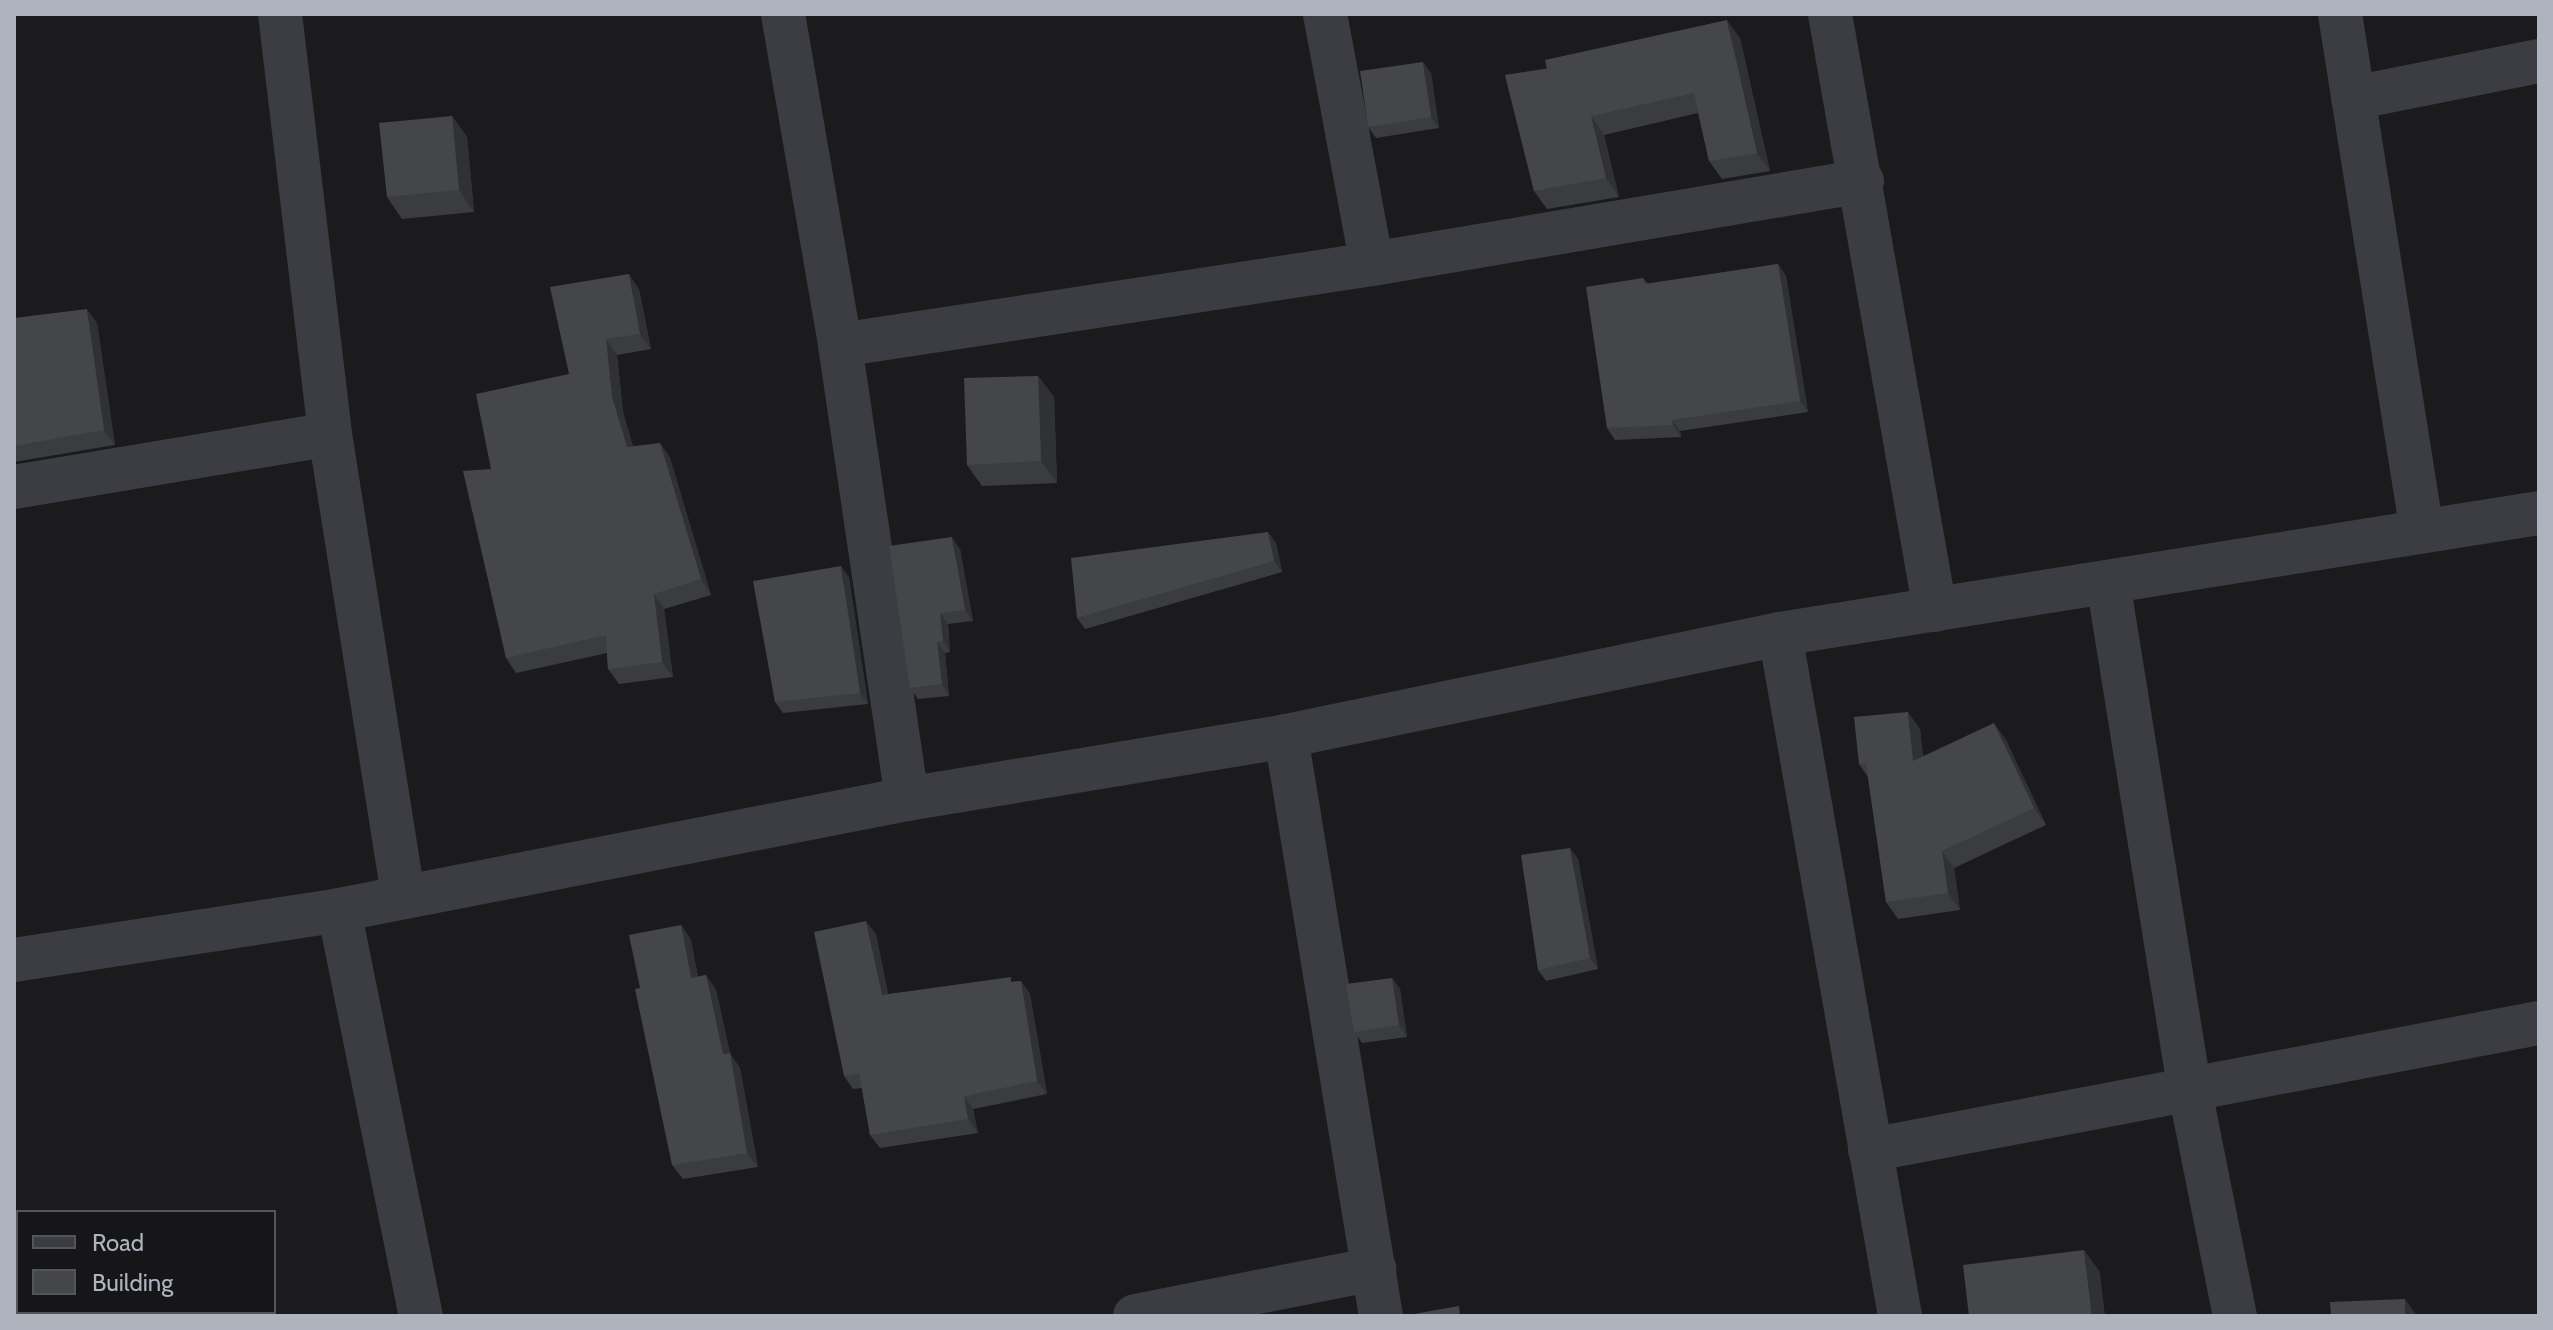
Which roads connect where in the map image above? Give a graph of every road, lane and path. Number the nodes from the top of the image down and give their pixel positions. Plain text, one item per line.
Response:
1 (280, 14) edge
2 (783, 14) edge
3 (1325, 14) edge
4 (1830, 14) edge
5 (2340, 14) edge
6 (2539, 61) edge
7 (2353, 98) junction
8 (1862, 181) junction
9 (1372, 264) junction
10 (840, 345) junction
11 (330, 434) junction
12 (14, 487) edge
13 (2539, 513) edge
14 (2422, 532) junction
15 (2108, 582) junction
16 (1935, 610) junction
17 (1780, 634) junction
18 (1286, 736) junction
19 (907, 799) junction
20 (403, 896) junction
21 (339, 910) junction
22 (14, 960) edge
23 (2539, 1023) edge
24 (2189, 1086) junction
25 (1870, 1150) junction
26 (1374, 1269) junction
27 (421, 1316) edge
28 (1135, 1316) edge
29 (1381, 1316) edge
30 (1900, 1316) edge
31 (2235, 1316) edge

1 - 11 street
2 - 10 street
3 - 9 street
4 - 8 street
5 - 7 street
6 - 7 street
7 - 14 street
8 - 9 street
8 - 16 street
9 - 10 street
10 - 19 street
11 - 12 street
11 - 20 street
13 - 14 street
14 - 15 street
15 - 16 street
15 - 24 street
16 - 17 street
17 - 18 street
17 - 25 street
18 - 19 street
18 - 26 street
19 - 20 street
20 - 21 street
21 - 22 street
21 - 27 street
23 - 24 street
24 - 25 street
24 - 31 street
25 - 30 street
26 - 28 street
26 - 29 street

